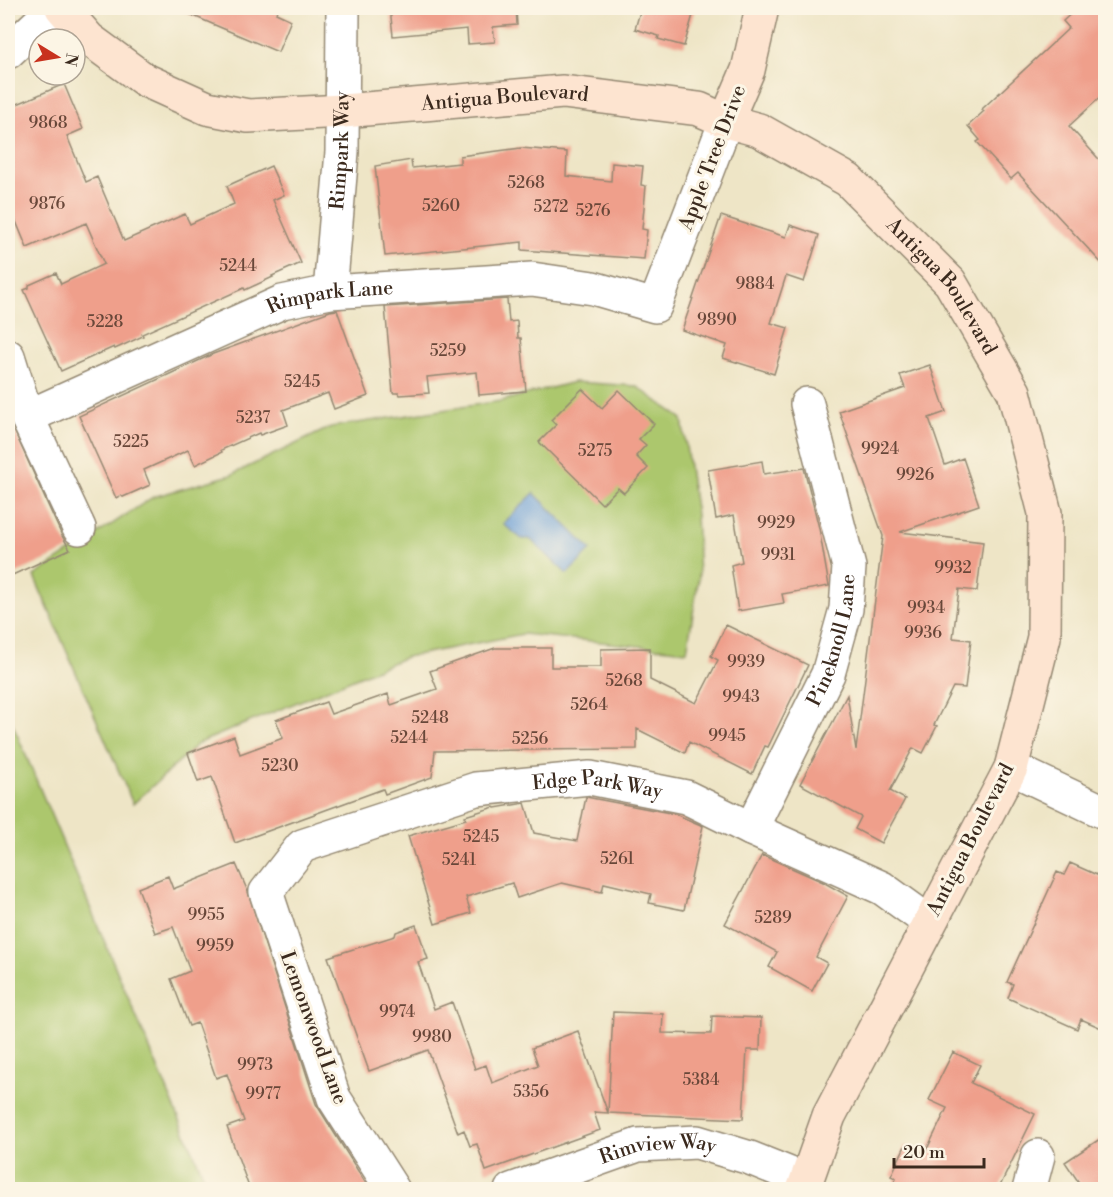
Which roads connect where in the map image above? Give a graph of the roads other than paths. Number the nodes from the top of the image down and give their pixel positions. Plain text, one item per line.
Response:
1 (55, 8) edge
2 (62, 8) edge
3 (343, 8) edge
4 (762, 8) edge
5 (8, 51) edge
6 (343, 111) junction
7 (726, 121) junction
8 (330, 292) junction
9 (655, 306) joint
10 (8, 356) edge
11 (807, 404) dead end
12 (27, 417) junction
13 (79, 528) dead end
14 (1011, 768) junction
15 (1106, 813) edge
16 (751, 829) junction
17 (266, 892) joint
18 (928, 922) junction
19 (1038, 1156) dead end
20 (804, 1185) edge
21 (393, 1190) edge
22 (511, 1190) edge
23 (1029, 1190) edge

1 - 5 street
2 - 6 street, Antigua Boulevard
3 - 6 street, Rimpark Way
4 - 7 street, Apple Tree Drive
6 - 7 street, Antigua Boulevard
6 - 8 street, Rimpark Way
7 - 9 street, Apple Tree Drive
7 - 14 street, Antigua Boulevard
8 - 9 street, Rimpark Lane
8 - 12 street, Rimpark Lane
10 - 12 street
11 - 16 street, Pineknoll Lane
12 - 13 street
14 - 15 street
14 - 18 street, Antigua Boulevard
16 - 17 street, Edge Park Way
16 - 18 street, Edge Park Way
17 - 21 street, Lemonwood Lane
18 - 20 street, Antigua Boulevard
19 - 23 street
20 - 22 street, Rimview Way

